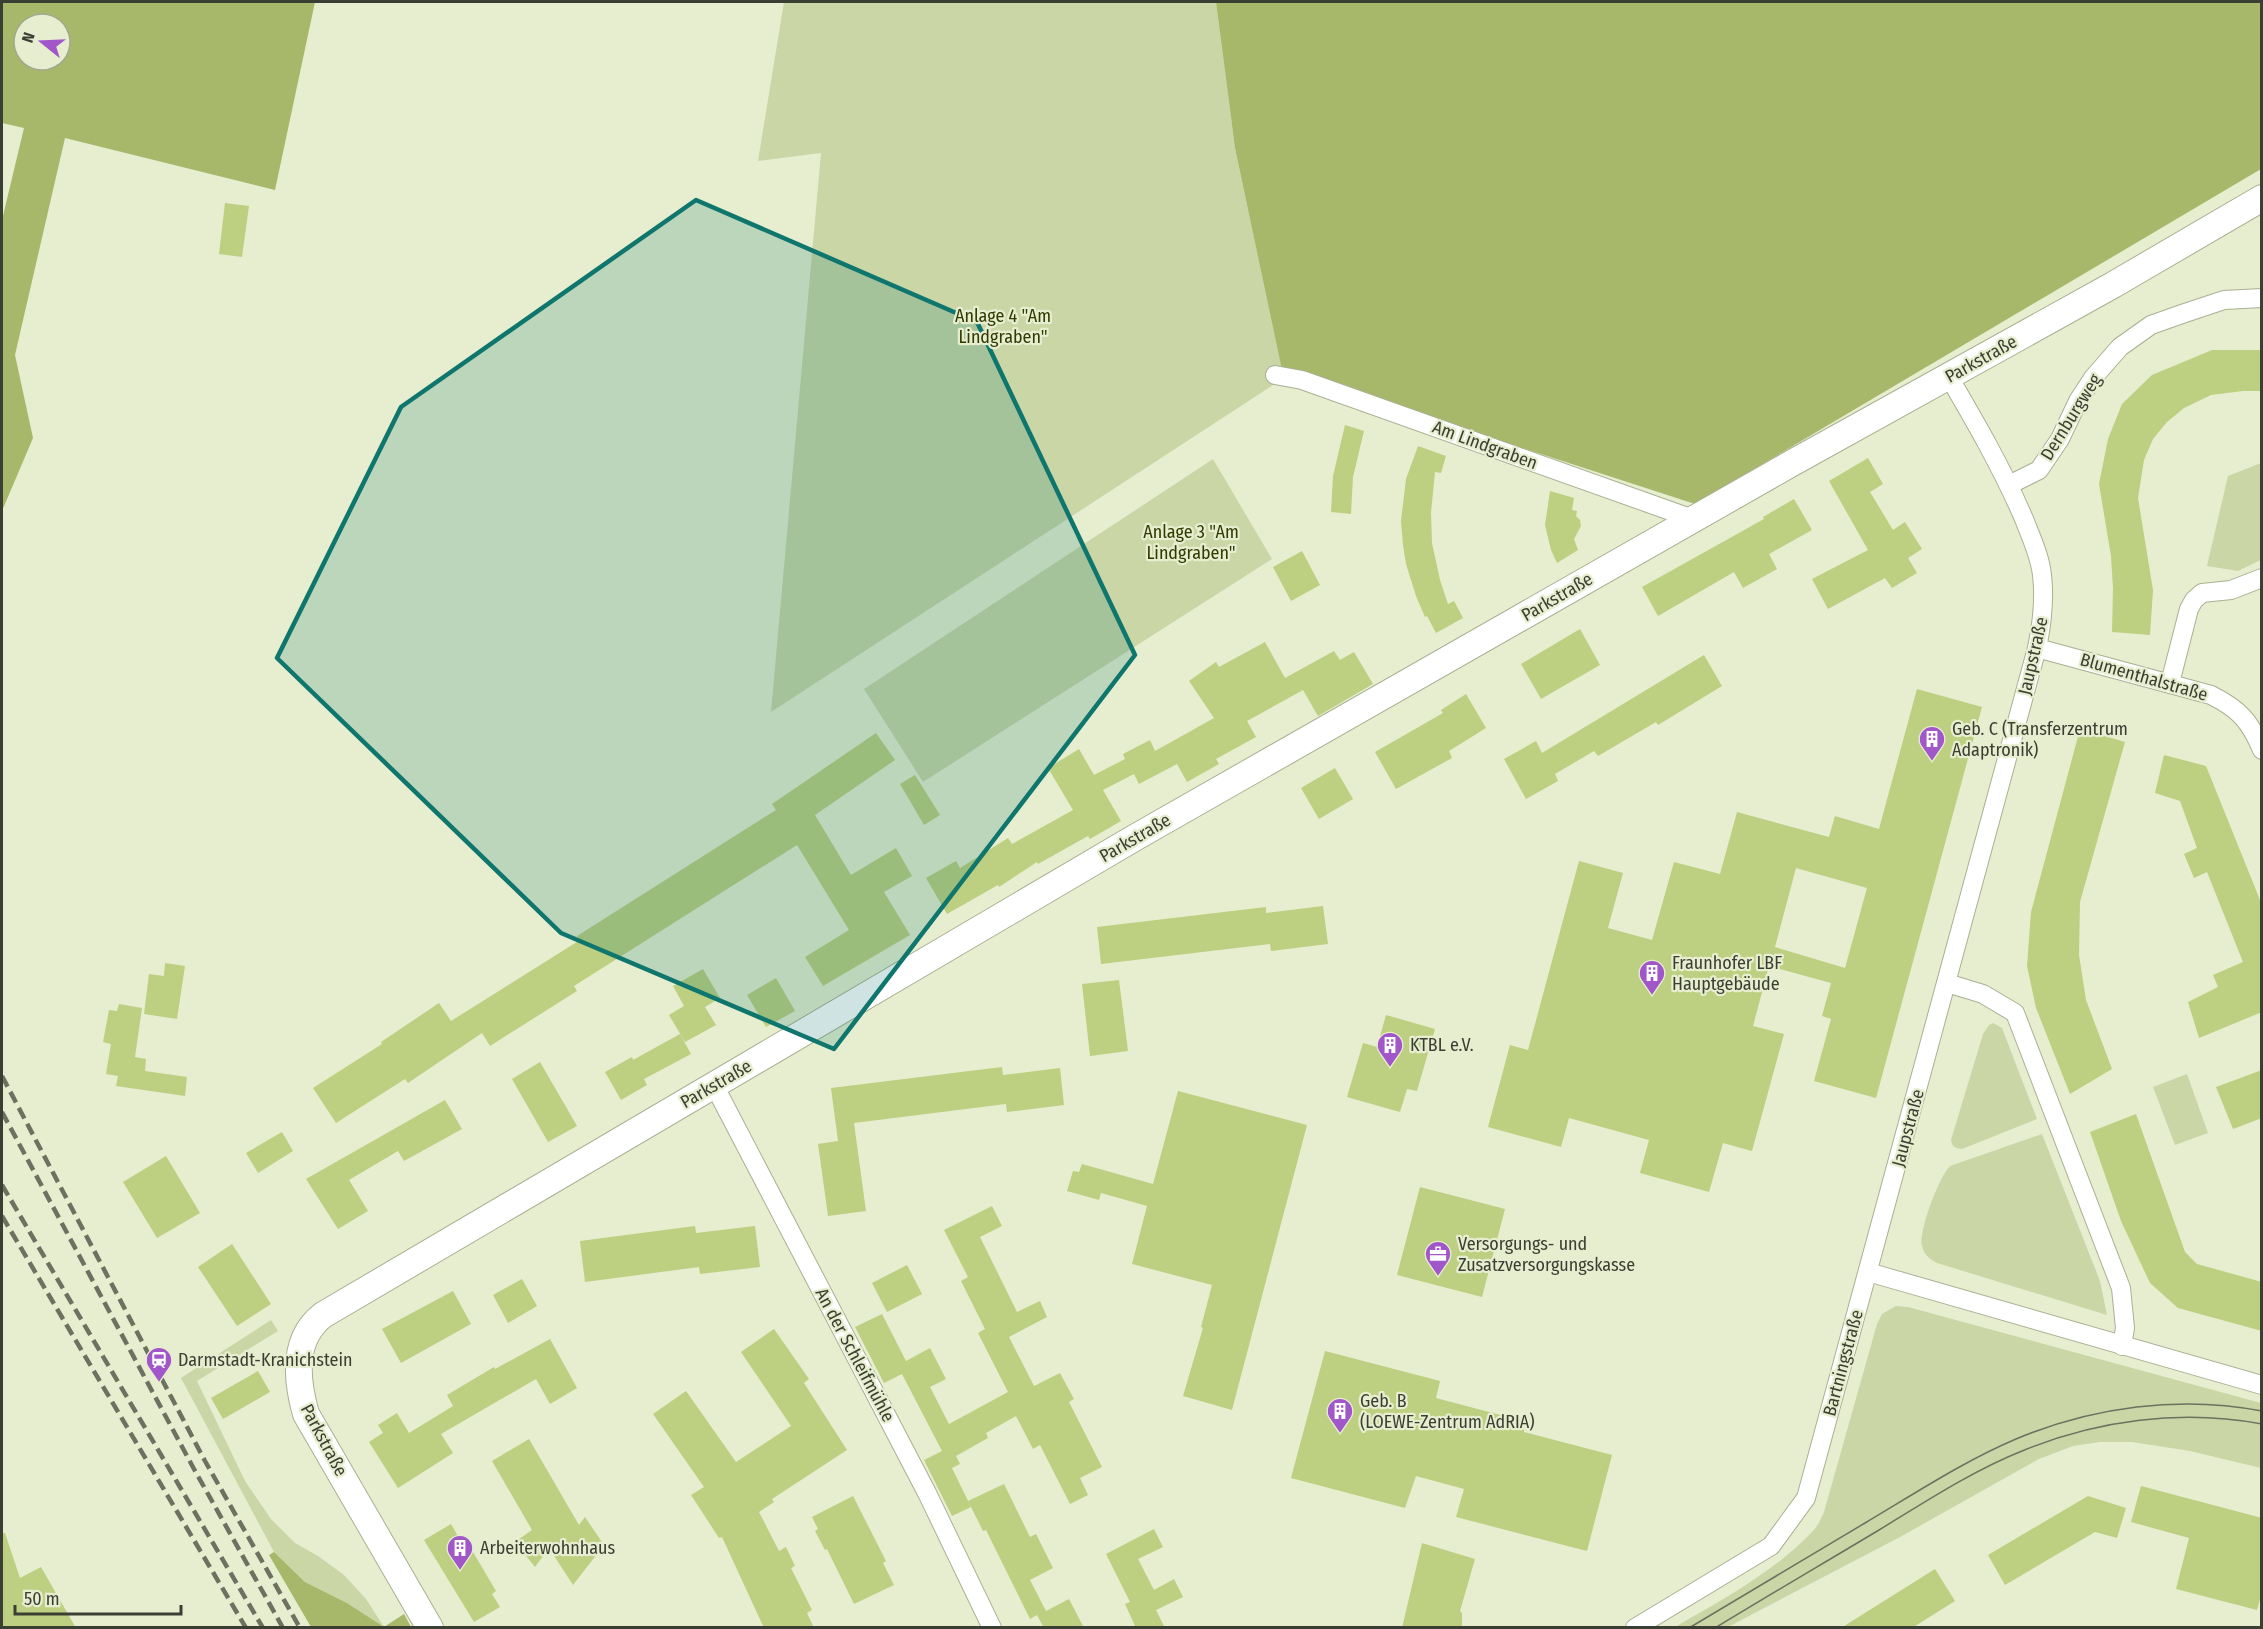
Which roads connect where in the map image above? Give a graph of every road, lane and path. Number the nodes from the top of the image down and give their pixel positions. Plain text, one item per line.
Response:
1 (2262, 198) edge
2 (2262, 298) edge
3 (1275, 375) dead end
4 (1949, 377) junction
5 (2009, 485) junction
6 (1693, 519) junction
7 (2262, 578) edge
8 (2037, 648) junction
9 (2170, 683) junction
10 (2262, 750) edge
11 (1947, 983) junction
12 (714, 1085) junction
13 (1868, 1272) junction
14 (2121, 1346) junction
15 (2262, 1385) edge
16 (430, 1628) edge
17 (992, 1628) edge
18 (1635, 1628) edge

1 - 4 street, Parkstraße
2 - 5 street, Dernburgweg
3 - 6 street, Am Lindgraben
4 - 5 street, Jaupstraße
4 - 6 street, Parkstraße
5 - 8 street, Jaupstraße
6 - 12 street, Parkstraße
7 - 9 street
8 - 9 street, Blumenthalstraße
8 - 11 street, Jaupstraße
9 - 10 street, Blumenthalstraße
11 - 13 street, Jaupstraße
11 - 14 street
12 - 16 street, Parkstraße
12 - 17 street, An der Schleifmühle
13 - 14 street
13 - 18 street, Bartningstraße
14 - 15 street

